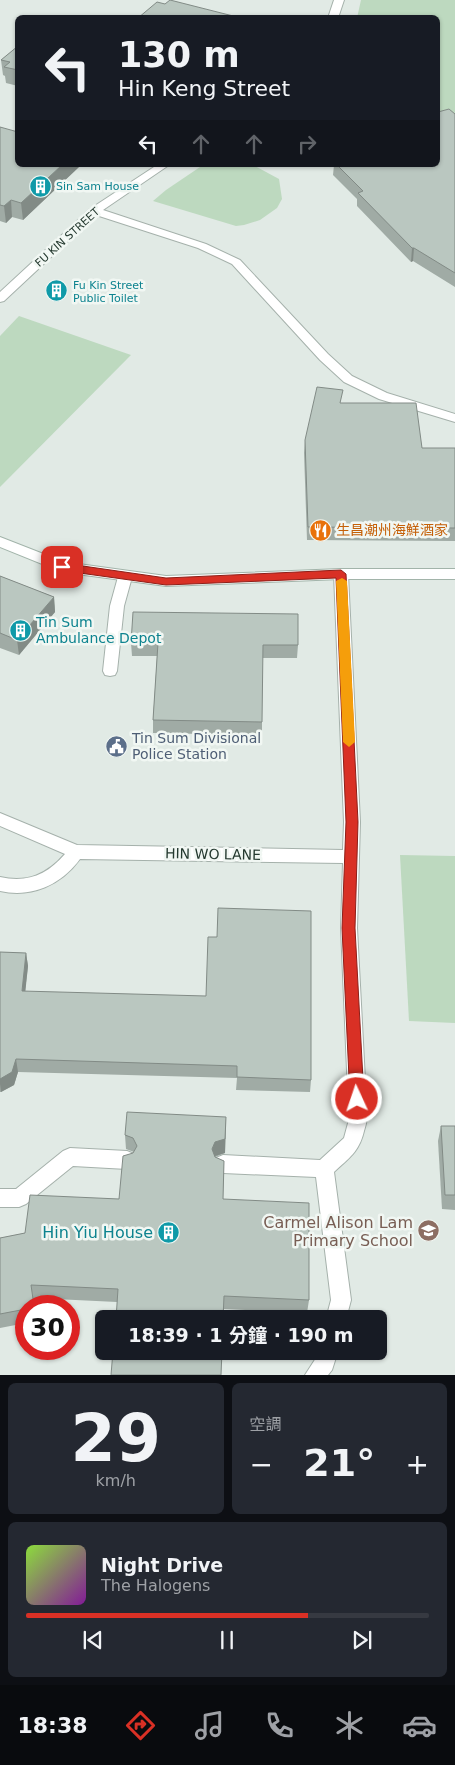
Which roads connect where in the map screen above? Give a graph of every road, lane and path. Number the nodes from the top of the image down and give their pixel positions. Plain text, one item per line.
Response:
1 (339, 0) edge
2 (334, 15) edge
3 (161, 167) edge
4 (94, 211) junction
5 (0, 298) edge
6 (455, 418) edge
7 (0, 542) edge
8 (341, 574) junction
9 (455, 574) edge
10 (125, 577) junction
11 (110, 671) dead end
12 (0, 819) edge
13 (76, 852) junction
14 (351, 857) junction
15 (0, 884) edge
16 (127, 1160) edge
17 (223, 1164) edge
18 (324, 1169) junction
19 (0, 1198) edge
20 (338, 1310) edge
21 (326, 1360) edge
22 (315, 1375) edge

1 - 2 street
3 - 4 street, FU KIN STREET
4 - 5 street, FU KIN STREET
4 - 6 street
7 - 10 street
8 - 9 street
8 - 10 street
8 - 14 street
10 - 11 street
12 - 13 street, HIN WO LANE
13 - 14 street, HIN WO LANE
13 - 15 street
14 - 18 street
16 - 19 street
17 - 18 street
18 - 20 street
21 - 22 street

